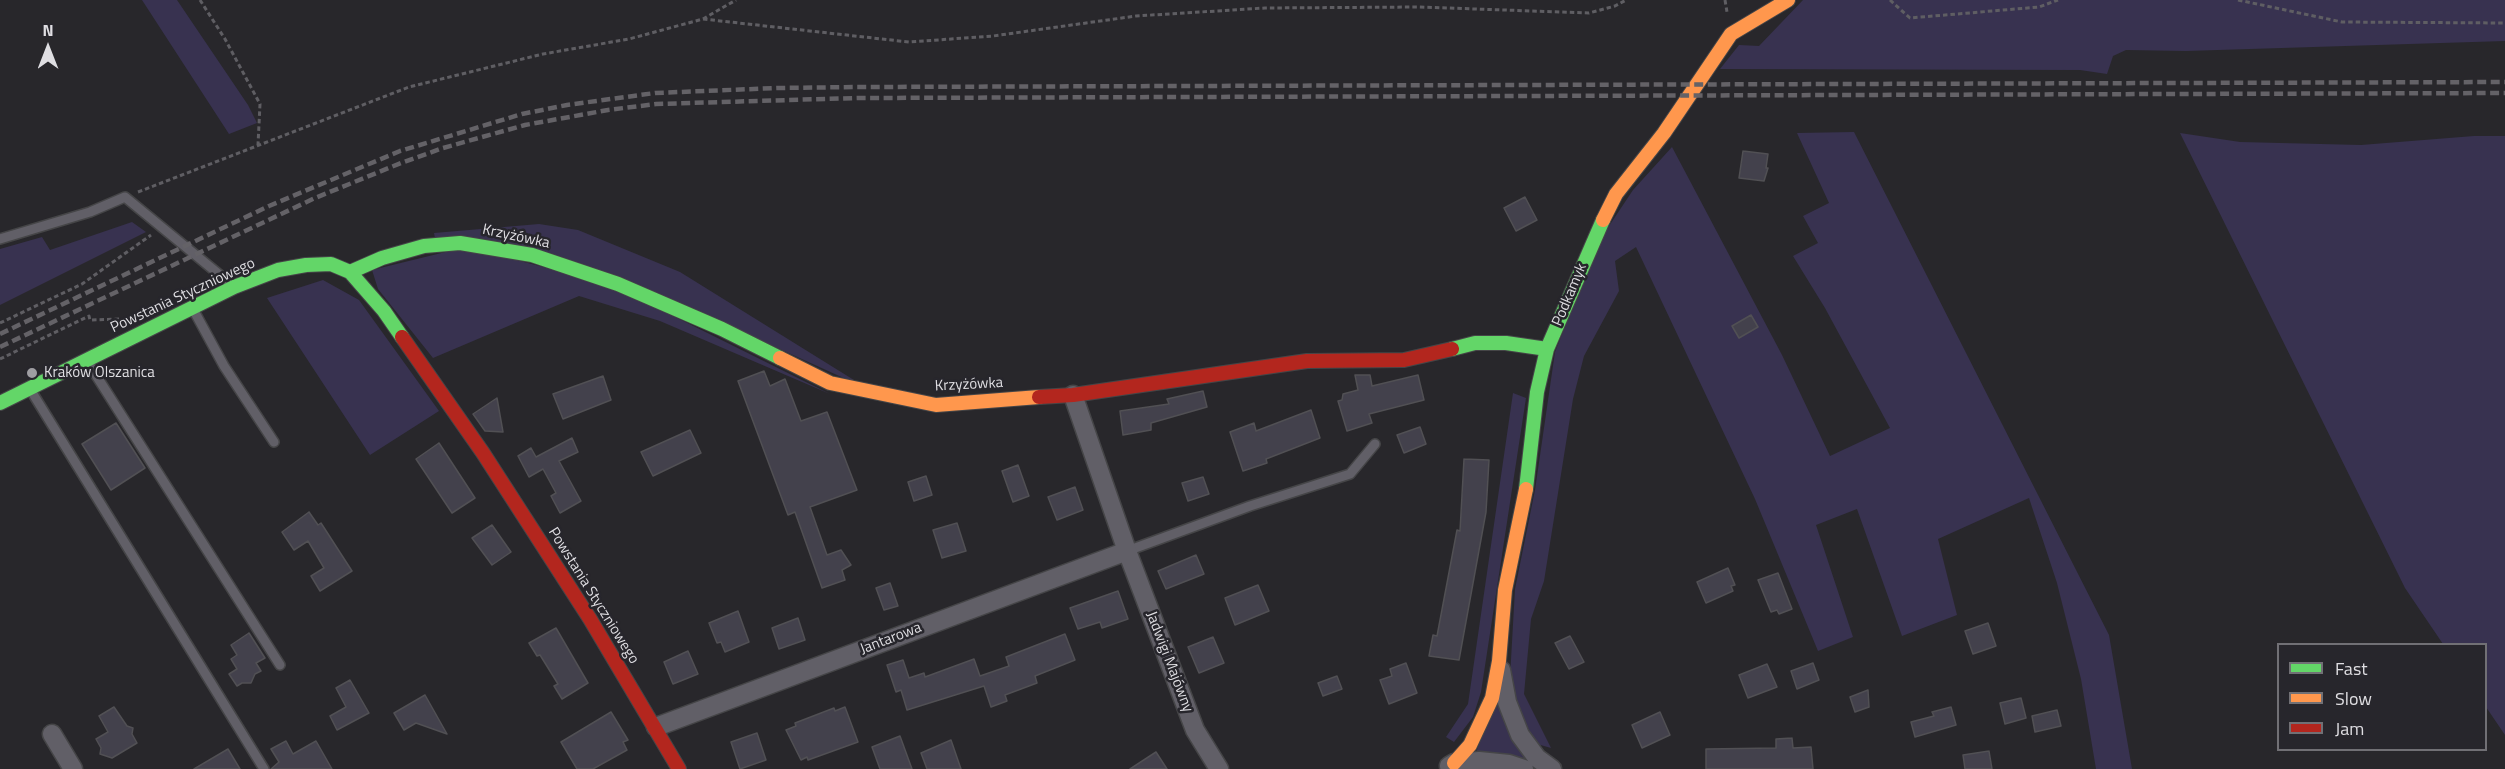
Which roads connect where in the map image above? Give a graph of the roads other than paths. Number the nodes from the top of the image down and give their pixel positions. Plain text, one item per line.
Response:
1 (1788, 0) edge
2 (0, 239) edge
3 (350, 272) junction
4 (234, 287) junction
5 (191, 307) junction
6 (1547, 349) junction
7 (87, 361) junction
8 (30, 389) junction
9 (1073, 395) junction
10 (0, 403) edge
11 (274, 442) dead end
12 (1376, 444) dead end
13 (1127, 551) junction
14 (1499, 661) junction
15 (280, 665) dead end
16 (656, 728) junction
17 (52, 734) dead end
18 (1450, 766) edge
19 (73, 769) edge
20 (264, 769) edge
21 (679, 769) edge
22 (1219, 769) edge
23 (1524, 769) edge
24 (1552, 769) edge

1 - 6 street, Podkamyk
2 - 4 lane
3 - 4 street, Powstania Styczniowego
3 - 9 street, Krzyżówka
3 - 16 street, Powstania Styczniowego
4 - 5 street, Powstania Styczniowego
5 - 7 street, Powstania Styczniowego
5 - 11 lane
6 - 9 street, Krzyżówka
6 - 14 street, Podkamyk
7 - 8 street, Powstania Styczniowego
7 - 15 lane
8 - 10 street, Powstania Styczniowego
8 - 20 lane
9 - 13 street
12 - 13 lane, Jantarowa
13 - 16 street, Jantarowa
13 - 22 street, Jadwigi Majówny
14 - 18 street, Podkamyk
14 - 24 street, Podkamyk
16 - 21 street, Powstania Styczniowego
17 - 19 street
18 - 23 street

